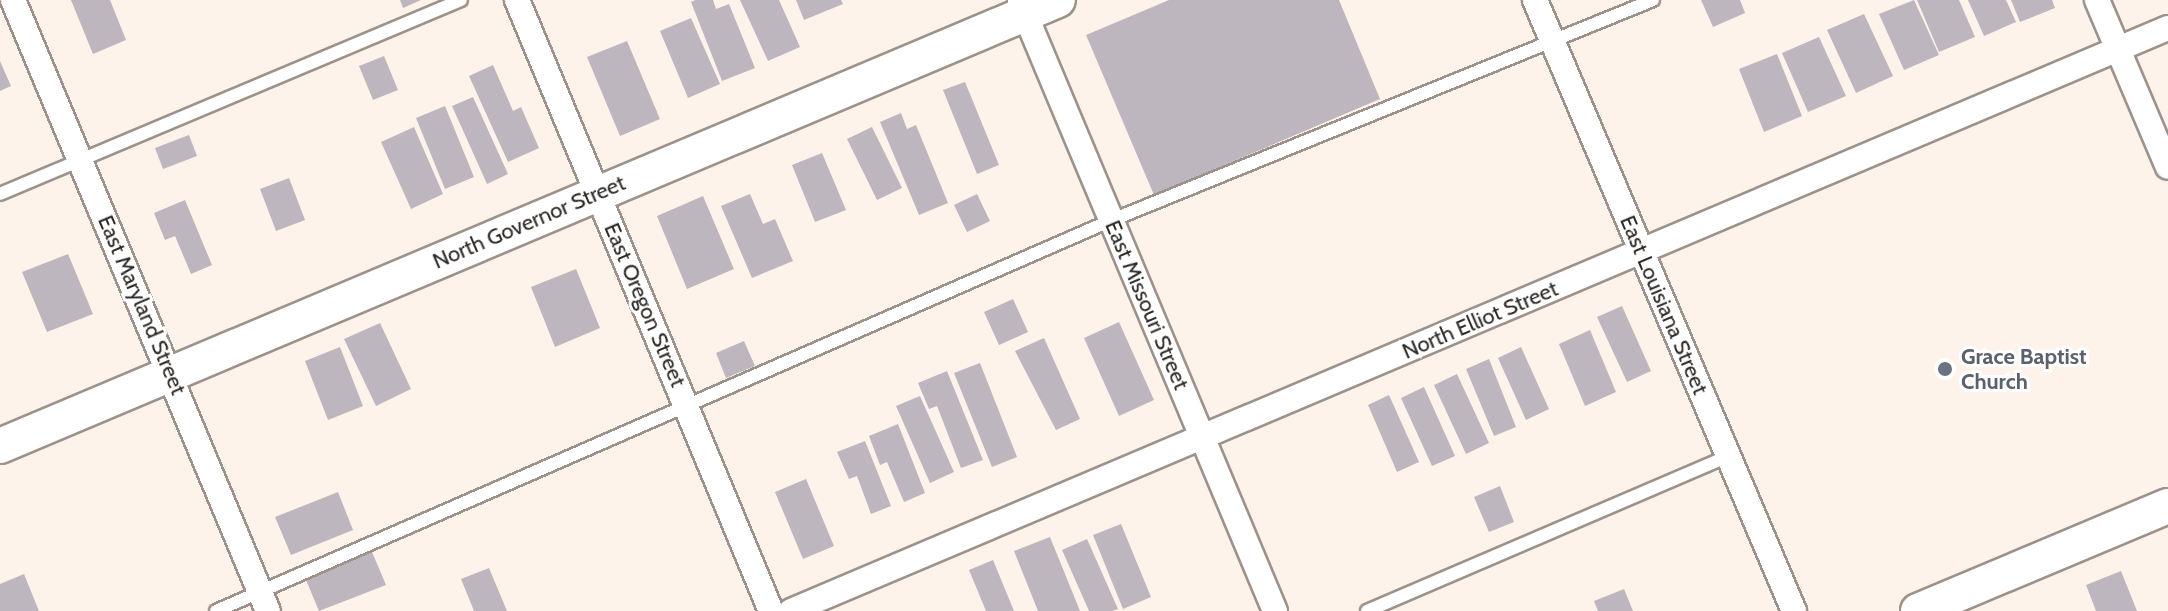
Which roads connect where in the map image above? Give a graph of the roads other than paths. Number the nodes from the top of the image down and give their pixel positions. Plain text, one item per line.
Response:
1 (13, 0) edge
2 (461, 0) edge
3 (517, 0) edge
4 (1058, 0) edge
5 (1535, 0) edge
6 (1653, 0) edge
7 (2097, 0) edge
8 (1022, 7) edge
9 (2168, 28) edge
10 (1552, 42) junction
11 (2118, 49) junction
12 (81, 160) junction
13 (2168, 167) edge
14 (598, 193) junction
15 (0, 194) edge
16 (1112, 220) junction
17 (1642, 252) junction
18 (171, 374) junction
19 (686, 402) junction
20 (1202, 436) junction
21 (0, 446) edge
22 (1728, 456) junction
23 (2168, 506) edge
24 (264, 602) edge
25 (216, 611) edge
26 (771, 611) edge
27 (791, 611) edge
28 (1275, 611) edge
29 (1367, 611) edge
30 (1794, 611) edge
31 (1918, 611) edge

1 - 12 street, East Maryland Street
2 - 12 lane
3 - 14 street, East Oregon Street
4 - 8 main road, North Governor Street
5 - 10 street, East Louisiana Street
6 - 10 lane
7 - 11 street
8 - 14 main road, North Governor Street
8 - 16 street, East Missouri Street
9 - 11 street, North Elliot Street
10 - 16 lane
10 - 17 street, East Louisiana Street
11 - 13 street
11 - 17 street, North Elliot Street
12 - 15 lane
12 - 18 street, East Maryland Street
14 - 18 main road, North Governor Street
14 - 19 street, East Oregon Street
16 - 19 lane
16 - 20 street, East Missouri Street
17 - 20 street, North Elliot Street
17 - 22 street, East Louisiana Street
18 - 21 main road, North Governor Street
18 - 24 street, East Maryland Street
19 - 24 lane
19 - 26 street, East Oregon Street
20 - 27 street, North Elliot Street
20 - 28 street, East Missouri Street
22 - 29 lane
22 - 30 street, East Louisiana Street
23 - 31 main road
24 - 25 lane

